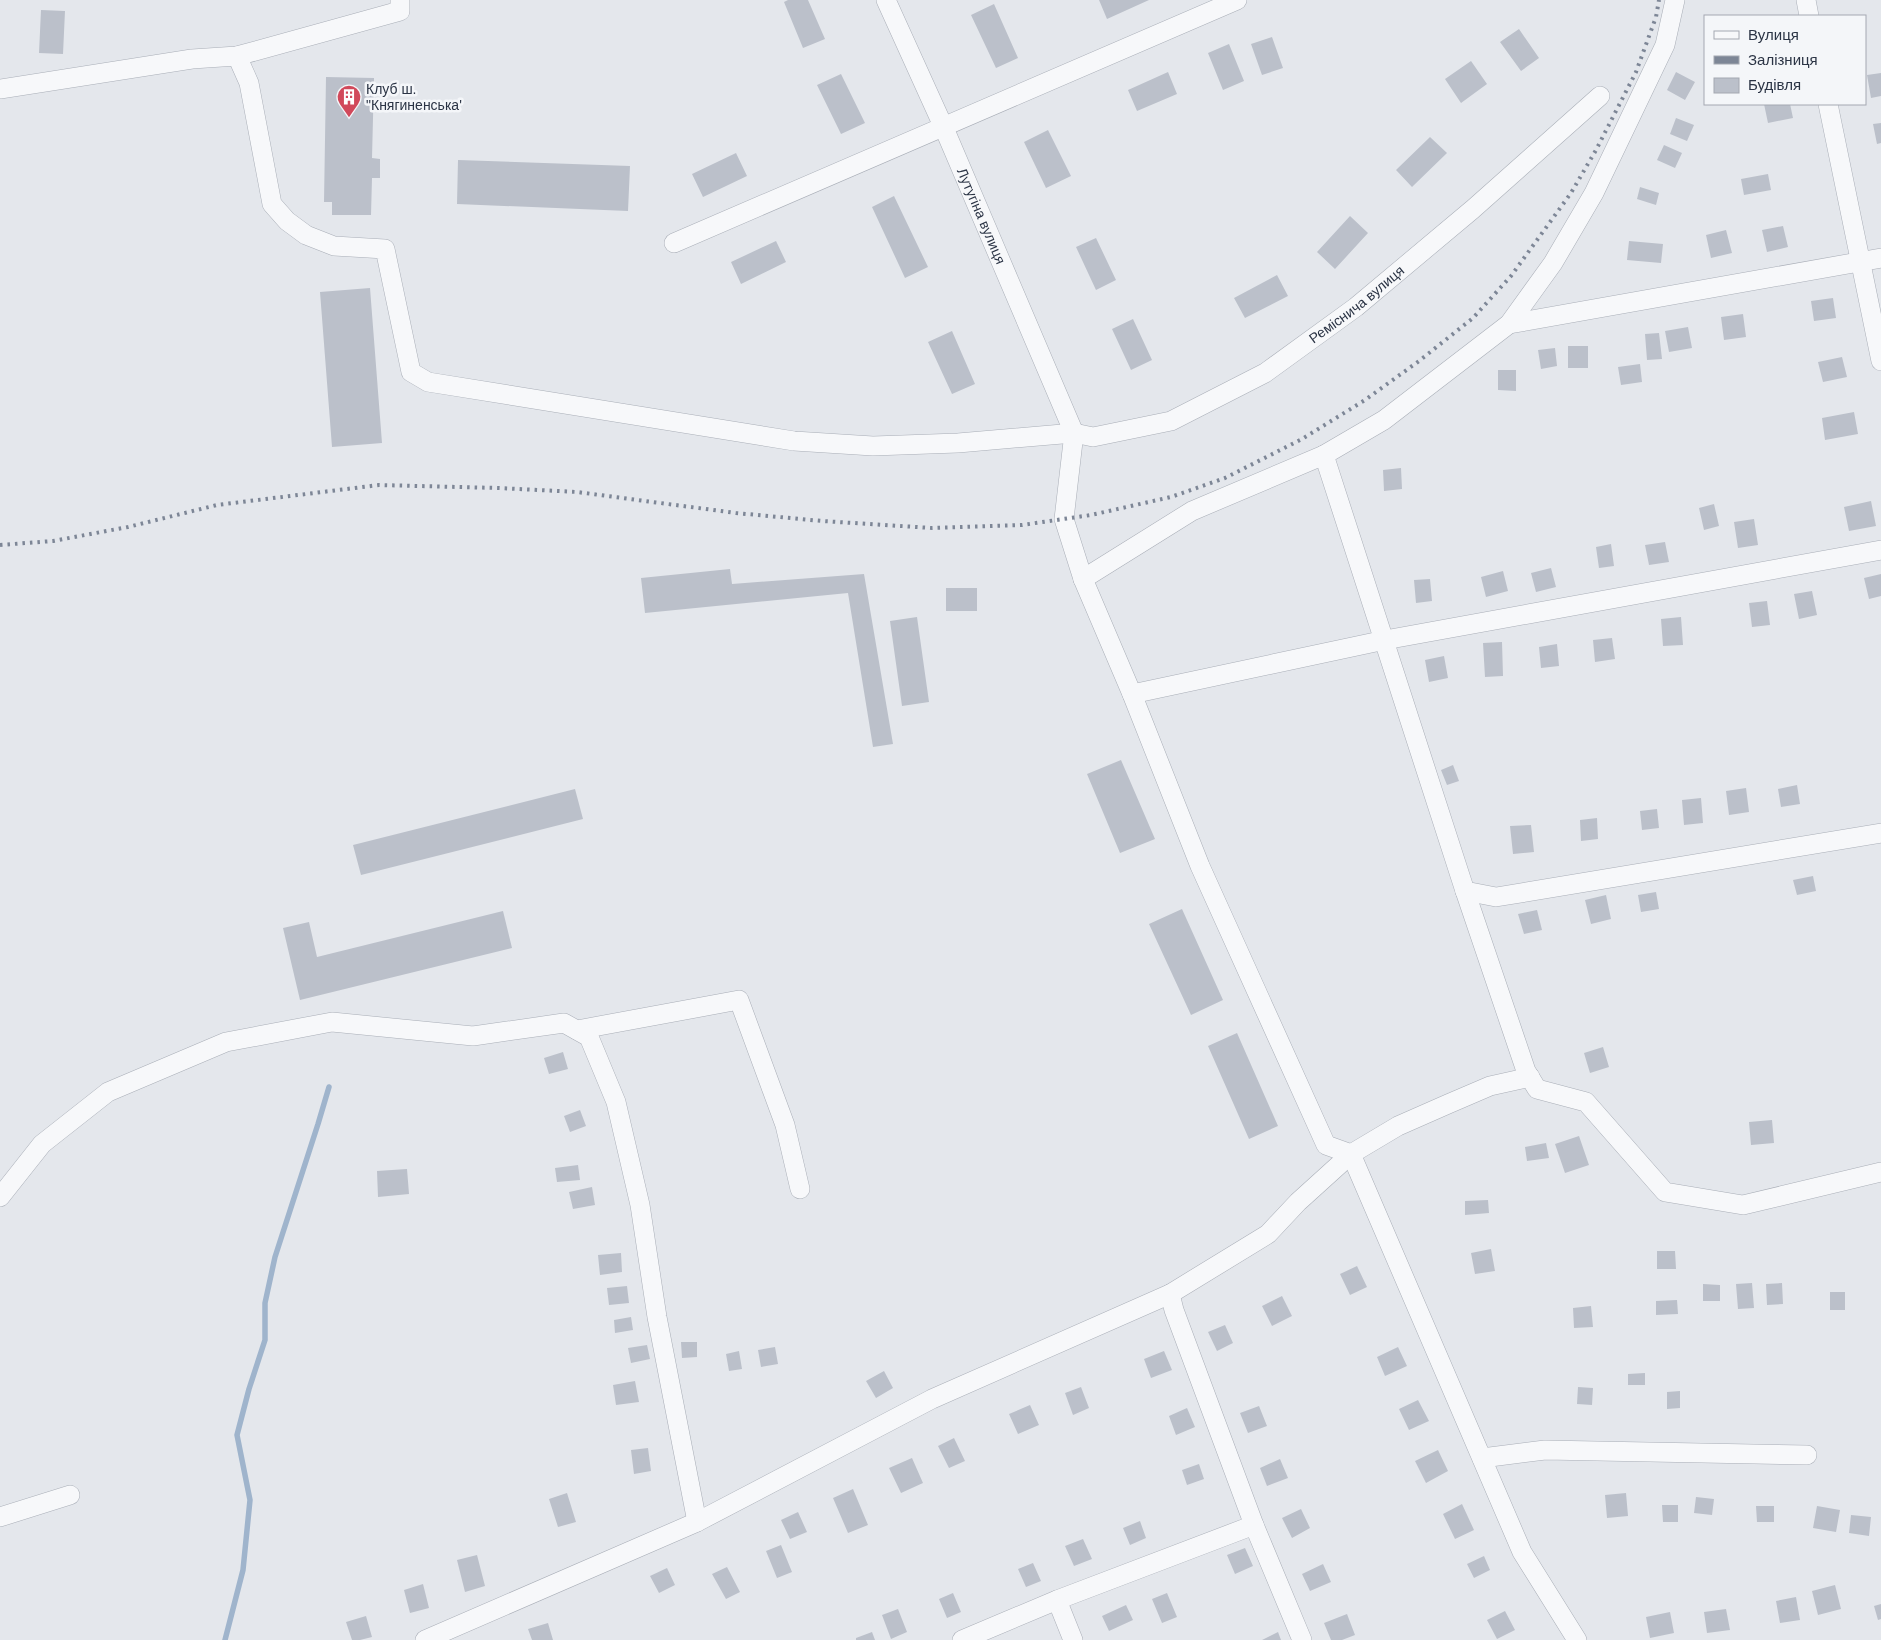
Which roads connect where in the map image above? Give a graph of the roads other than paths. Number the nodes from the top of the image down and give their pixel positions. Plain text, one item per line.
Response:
1 (886, 0) edge
2 (1238, 0) edge
3 (1675, 0) edge
4 (1806, 0) edge
5 (400, 5) edge
6 (1809, 15) edge
7 (237, 56) junction
8 (0, 89) edge
9 (1600, 96) dead end
10 (1828, 105) edge
11 (944, 128) junction
12 (674, 243) dead end
13 (1881, 258) edge
14 (1861, 262) junction
15 (1509, 324) junction
16 (1881, 361) edge
17 (1074, 433) junction
18 (1324, 455) junction
19 (1881, 550) edge
20 (1083, 579) junction
21 (1385, 640) junction
22 (1132, 694) junction
23 (1881, 832) edge
24 (1466, 891) junction
25 (577, 1030) junction
26 (1530, 1077) junction
27 (1351, 1154) junction
28 (1881, 1172) edge
29 (800, 1189) dead end
30 (0, 1198) edge
31 (1170, 1294) junction
32 (1807, 1455) dead end
33 (1482, 1458) junction
34 (70, 1495) dead end
35 (0, 1517) edge
36 (698, 1522) junction
37 (1254, 1524) junction
38 (1057, 1600) junction
39 (425, 1640) edge
40 (962, 1640) edge
41 (1073, 1640) edge
42 (1302, 1640) edge
43 (1577, 1640) edge

1 - 11 street, Лутугіна вулиця
2 - 11 street
3 - 15 street
4 - 6 street
5 - 7 street
7 - 8 street
7 - 17 street, Реміснича вулиця
9 - 17 street, Реміснича вулиця
10 - 14 street
11 - 12 street
11 - 17 street, Лутугіна вулиця
13 - 14 street
14 - 15 street
14 - 16 street
15 - 18 street
17 - 20 street
18 - 20 street
18 - 21 street
19 - 21 street
20 - 22 street
21 - 22 street
21 - 24 street
22 - 27 street
23 - 24 street
24 - 26 street
25 - 29 street
25 - 30 street
25 - 36 street
26 - 27 street
26 - 28 street
27 - 31 street
27 - 33 street
31 - 36 street
31 - 37 street
32 - 33 street
33 - 43 street
34 - 35 street
36 - 39 street
37 - 38 street
37 - 42 street
38 - 40 street
38 - 41 street

